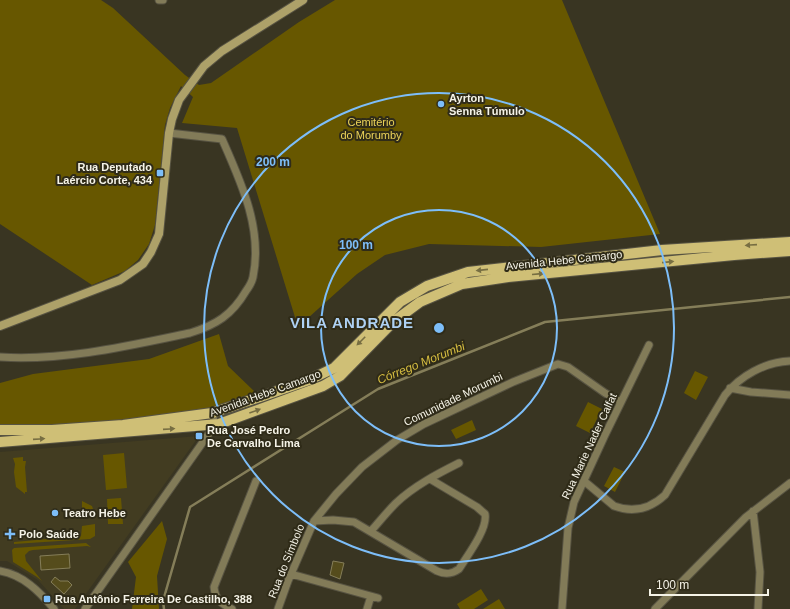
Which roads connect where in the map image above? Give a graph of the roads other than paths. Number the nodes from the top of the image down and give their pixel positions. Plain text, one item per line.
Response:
1 (159, 0) edge
2 (163, 0) edge
3 (300, 1) edge
4 (169, 134) junction
5 (790, 242) edge
6 (790, 251) edge
7 (0, 326) edge
8 (649, 345) dead end
9 (0, 357) edge
10 (790, 361) edge
11 (730, 388) junction
12 (790, 395) edge
13 (621, 402) junction
14 (212, 412) junction
15 (215, 425) junction
16 (0, 430) edge
17 (0, 442) edge
18 (459, 463) dead end
19 (430, 478) junction
20 (256, 481) dead end
21 (584, 481) junction
22 (790, 484) edge
23 (753, 511) junction
24 (314, 521) junction
25 (371, 531) junction
26 (0, 571) edge
27 (291, 574) junction
28 (656, 608) edge
29 (54, 609) edge
30 (85, 609) edge
31 (232, 609) edge
32 (278, 609) edge
33 (367, 609) edge
34 (562, 609) edge
35 (758, 609) edge

1 - 2 street
3 - 4 street
4 - 7 street
4 - 9 street
5 -> 14 main road, Avenida Hebe Camargo
15 -> 6 main road, Avenida Hebe Camargo
8 - 13 street, Rua Marie Nader Calfat
10 - 11 street
11 - 12 street
11 - 21 street
13 - 21 street, Rua Marie Nader Calfat
13 - 24 street, Comunidade Morumbi
14 - 15 street
14 - 16 main road, Avenida Hebe Camargo
17 -> 15 main road, Avenida Hebe Camargo
15 - 30 street
18 - 19 street
19 - 25 street
19 - 25 street
20 - 31 street
21 - 34 street, Rua Marie Nader Calfat
22 - 23 street
23 - 28 street
23 - 35 street
24 - 25 street
24 - 27 street, Rua do Símbolo
26 - 29 street
27 - 32 street, Rua do Símbolo
27 - 33 street

